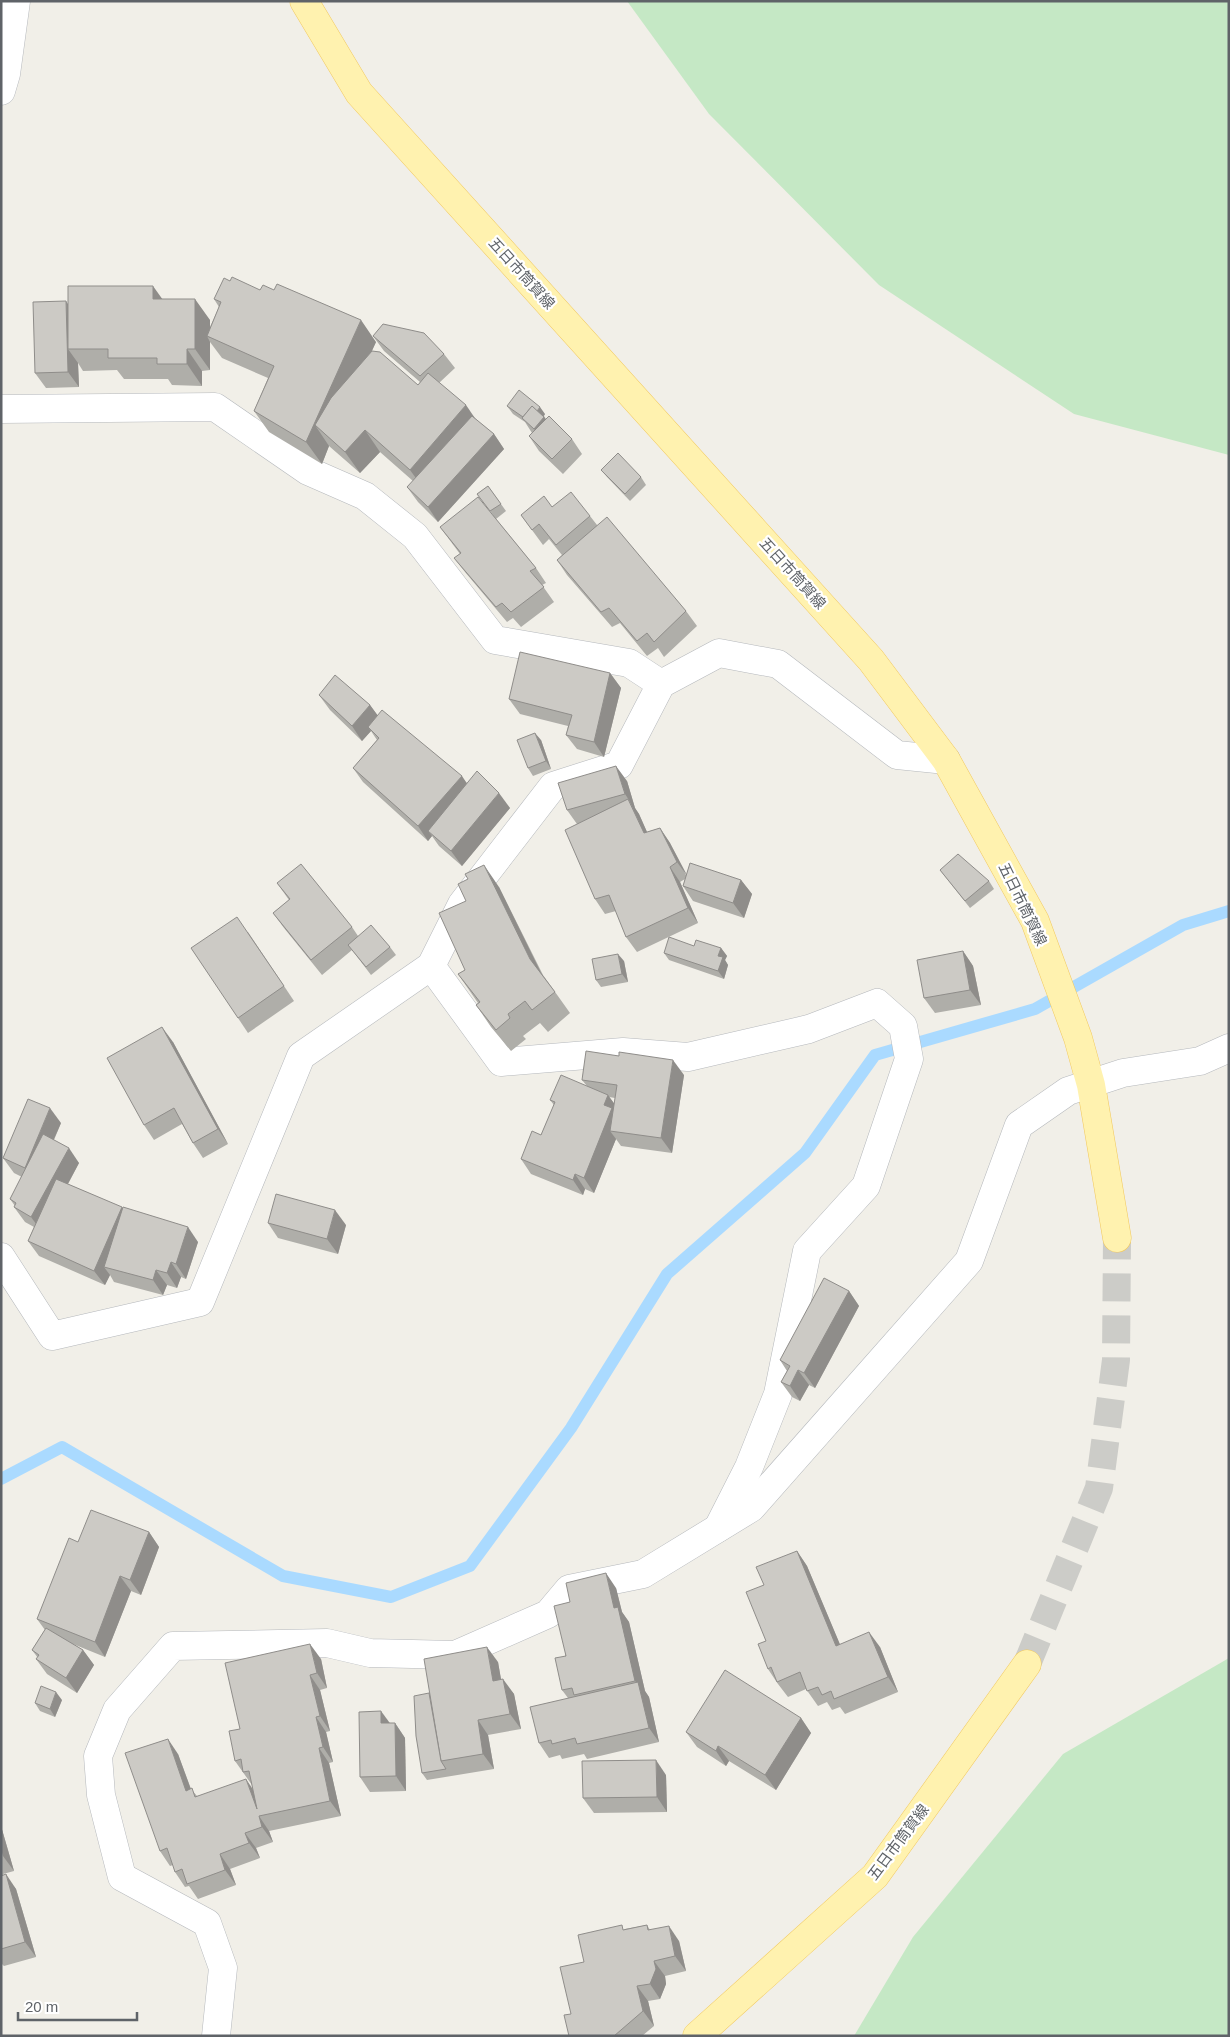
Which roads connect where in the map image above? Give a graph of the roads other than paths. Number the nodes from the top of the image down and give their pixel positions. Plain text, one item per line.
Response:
1 (16, 1) edge
2 (304, 1) edge
3 (1, 91) edge
4 (1, 409) edge
5 (661, 684) junction
6 (946, 760) junction
7 (431, 966) junction
8 (1229, 1048) edge
9 (1092, 1085) junction
10 (1117, 1238) tunnel mouth
11 (1, 1256) edge
12 (718, 1528) junction
13 (1027, 1664) tunnel mouth
14 (216, 2036) edge
15 (697, 2036) edge

1 - 3 street
2 - 6 main road, 五日市筒賀線
4 - 5 street
5 - 6 street
5 - 7 street
6 - 9 main road, 五日市筒賀線
7 - 11 street
7 - 12 street
8 - 9 street
9 - 10 main road, 五日市筒賀線
9 - 12 street
12 - 14 street
13 - 15 main road, 五日市筒賀線

